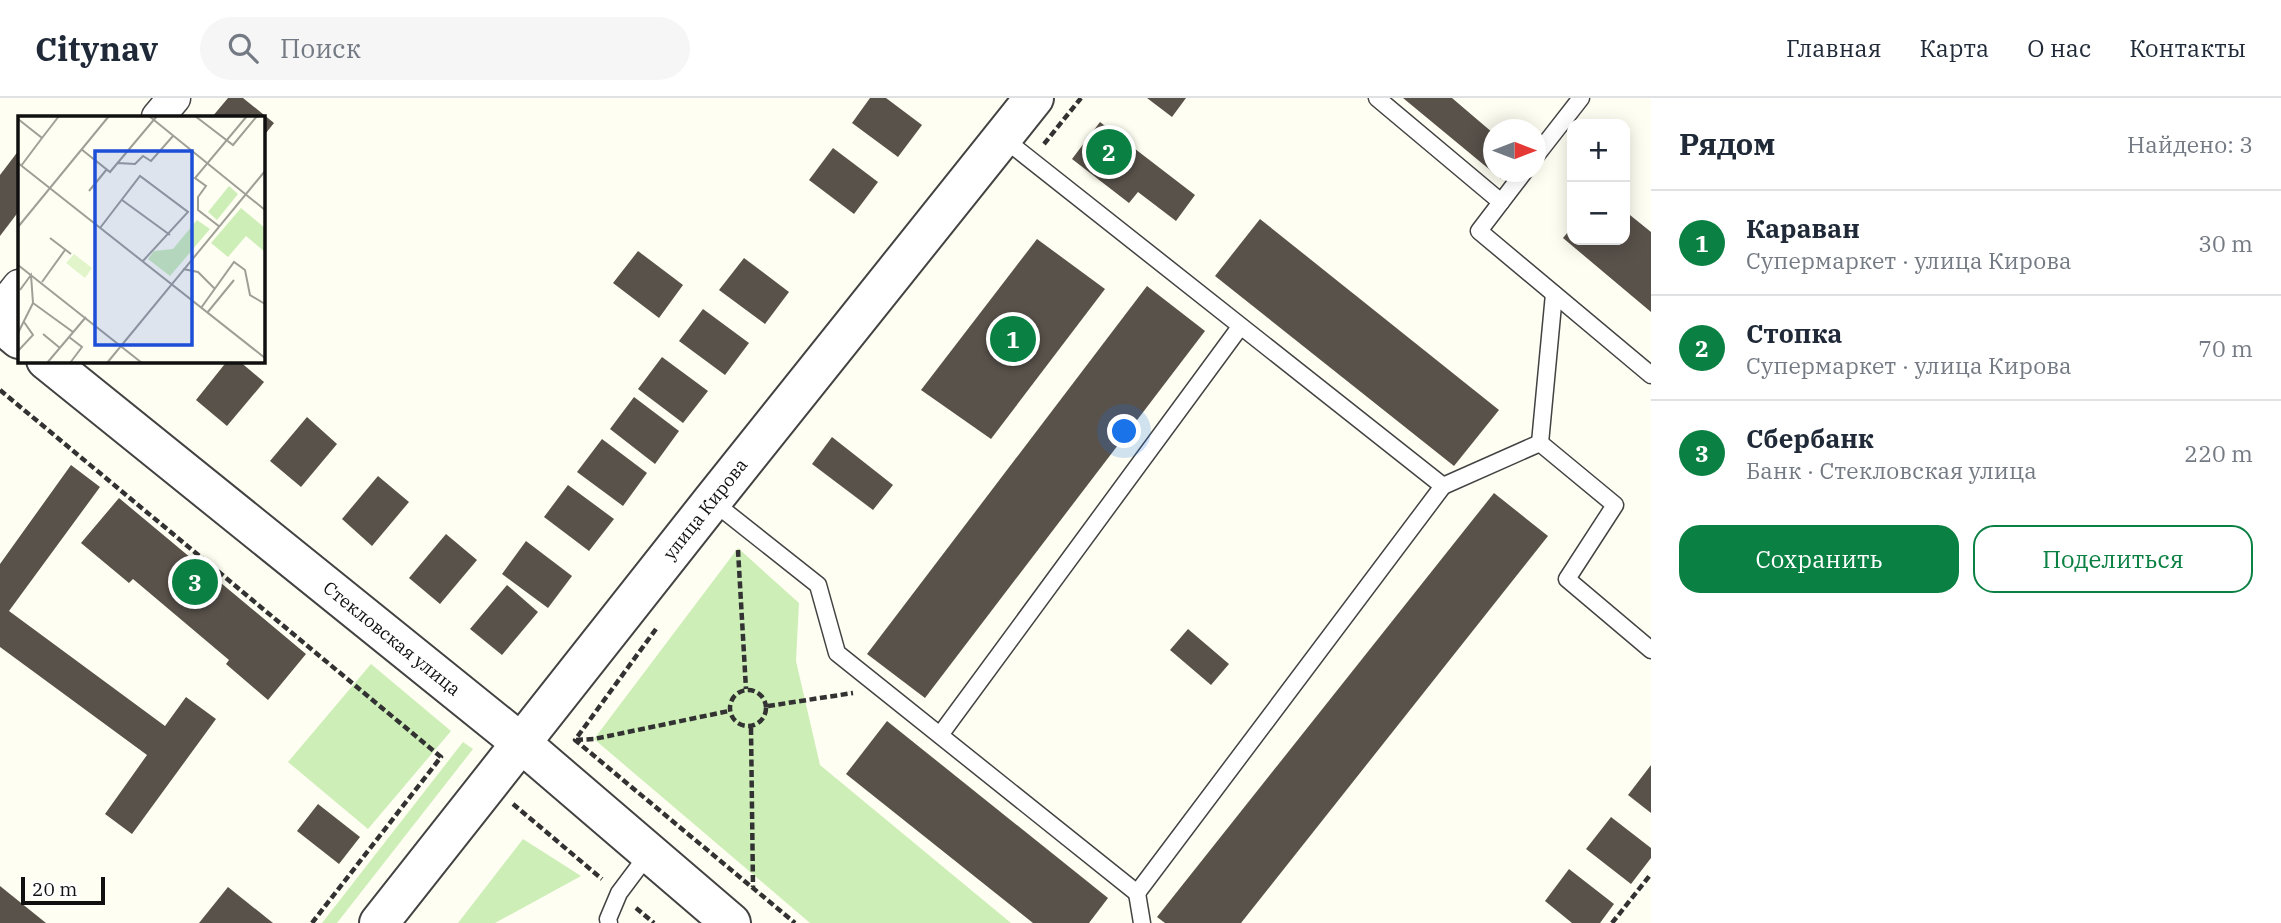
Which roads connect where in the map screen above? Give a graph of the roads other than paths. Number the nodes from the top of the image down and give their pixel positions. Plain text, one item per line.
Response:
1 (174, 98) edge
2 (1034, 98) edge
3 (1377, 98) edge
4 (1581, 98) edge
5 (159, 116) edge
6 (1002, 138) junction
7 (1546, 143) edge
8 (1516, 182) edge
9 (1501, 202) junction
10 (18, 287) edge
11 (1553, 294) junction
12 (0, 310) edge
13 (0, 323) edge
14 (1240, 327) junction
15 (18, 338) edge
16 (48, 362) edge
17 (1651, 375) edge
18 (1540, 443) junction
19 (1443, 486) junction
20 (724, 511) junction
21 (1651, 650) edge
22 (940, 735) junction
23 (521, 743) junction
24 (649, 853) junction
25 (1137, 893) junction
26 (379, 923) edge
27 (609, 923) edge
28 (731, 923) edge
29 (1142, 923) edge

1 - 5 street
2 - 6 street, улица Кирова
3 - 9 lane
4 - 7 lane
6 - 14 lane
6 - 20 street, улица Кирова
8 - 9 lane
9 - 11 lane
10 - 12 street
11 - 17 lane
11 - 18 lane
13 - 15 street
14 - 19 lane
14 - 22 lane
16 - 23 street, Стекловская улица
18 - 19 lane
18 - 21 lane
19 - 25 lane
20 - 22 lane
20 - 23 street, улица Кирова
22 - 25 lane
23 - 24 street, Стекловская улица
23 - 26 street, улица Кирова
24 - 27 lane
24 - 28 street, Стекловская улица
25 - 29 lane

